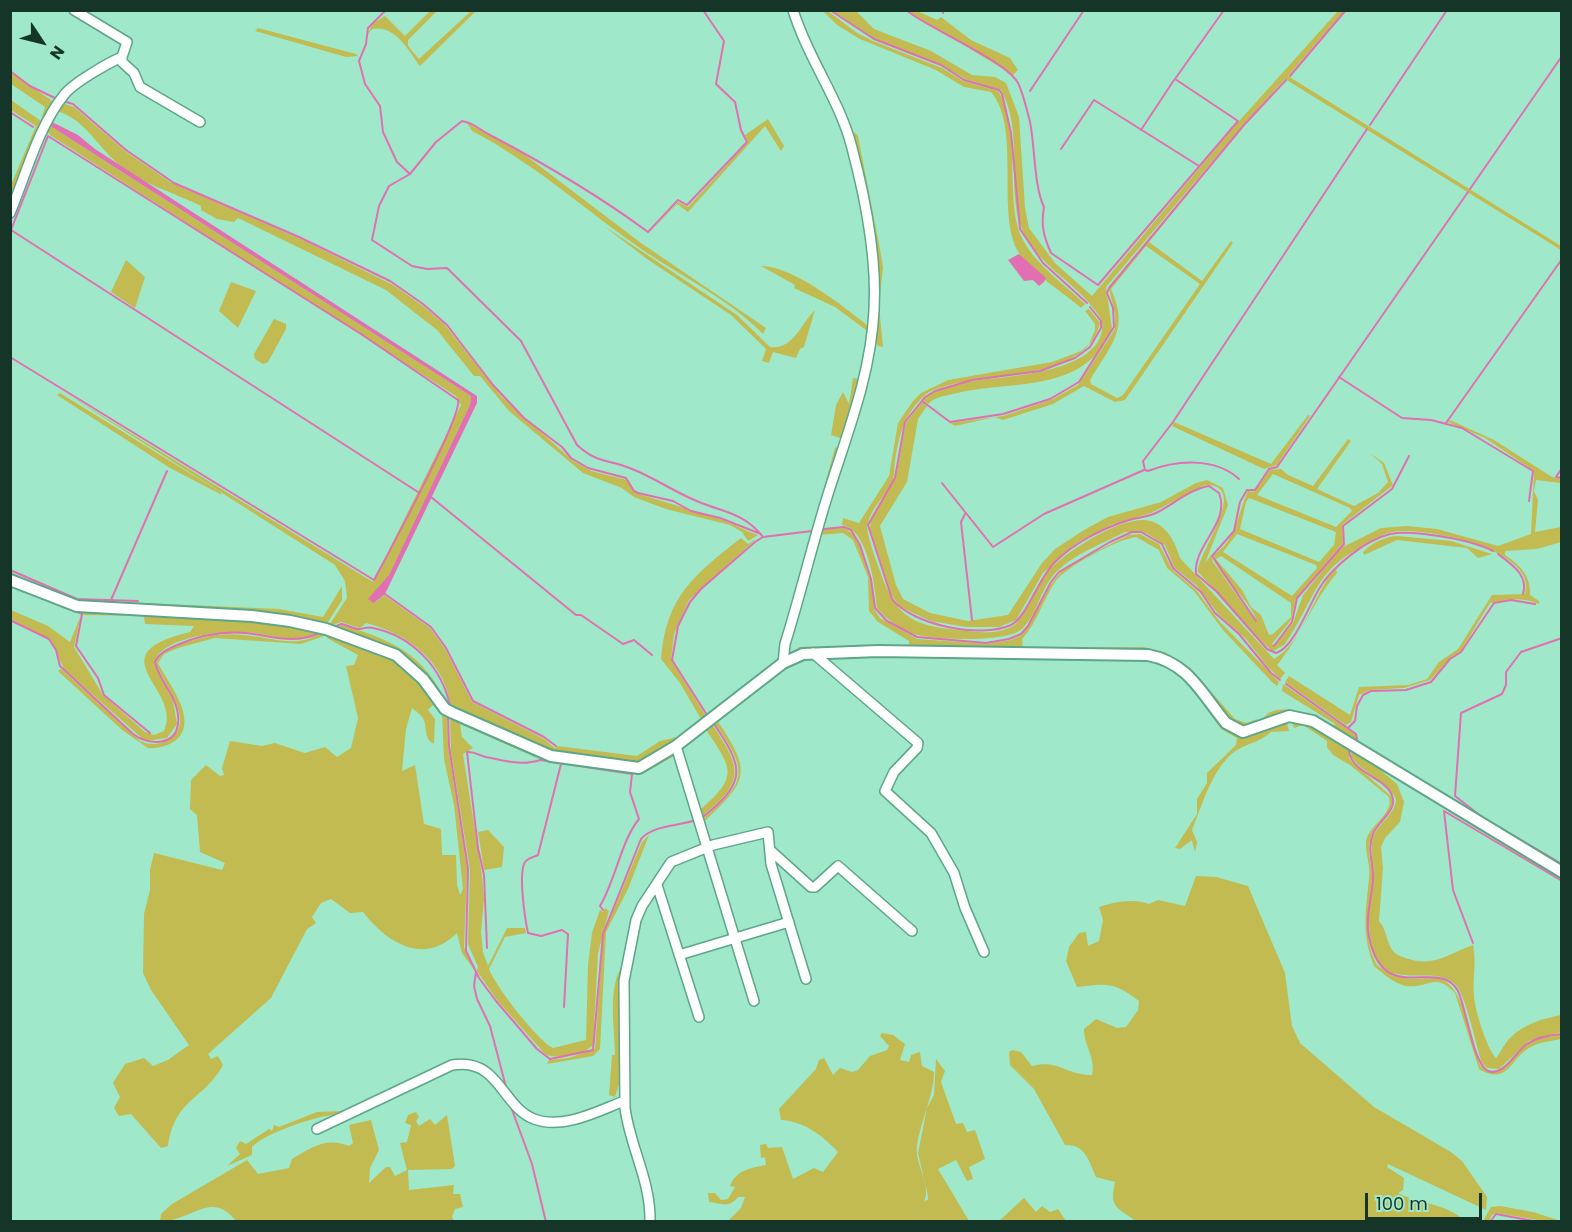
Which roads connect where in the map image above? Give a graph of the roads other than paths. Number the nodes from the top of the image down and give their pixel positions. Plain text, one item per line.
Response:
1 (74, 10) edge
2 (793, 10) edge
3 (122, 57) junction
4 (200, 122) dead end
5 (10, 213) edge
6 (10, 580) edge
7 (813, 653) junction
8 (783, 663) junction
9 (676, 746) junction
10 (707, 847) junction
11 (770, 850) junction
12 (1562, 872) edge
13 (657, 885) junction
14 (789, 922) junction
15 (912, 931) dead end
16 (735, 938) junction
17 (984, 951) dead end
18 (679, 955) junction
19 (806, 979) dead end
20 (754, 1001) dead end
21 (699, 1017) dead end
22 (624, 1101) junction
23 (317, 1129) dead end
24 (650, 1221) edge

1 - 3 street
2 - 8 street
3 - 4 street
3 - 5 street
6 - 9 street
7 - 8 street
7 - 12 street
7 - 17 street
8 - 9 street
9 - 10 street
10 - 11 street
10 - 13 street
10 - 16 street
11 - 14 street
11 - 15 street
13 - 18 street
13 - 22 street
14 - 16 street
14 - 19 street
16 - 18 street
16 - 20 street
18 - 21 street
22 - 23 street
22 - 24 street

